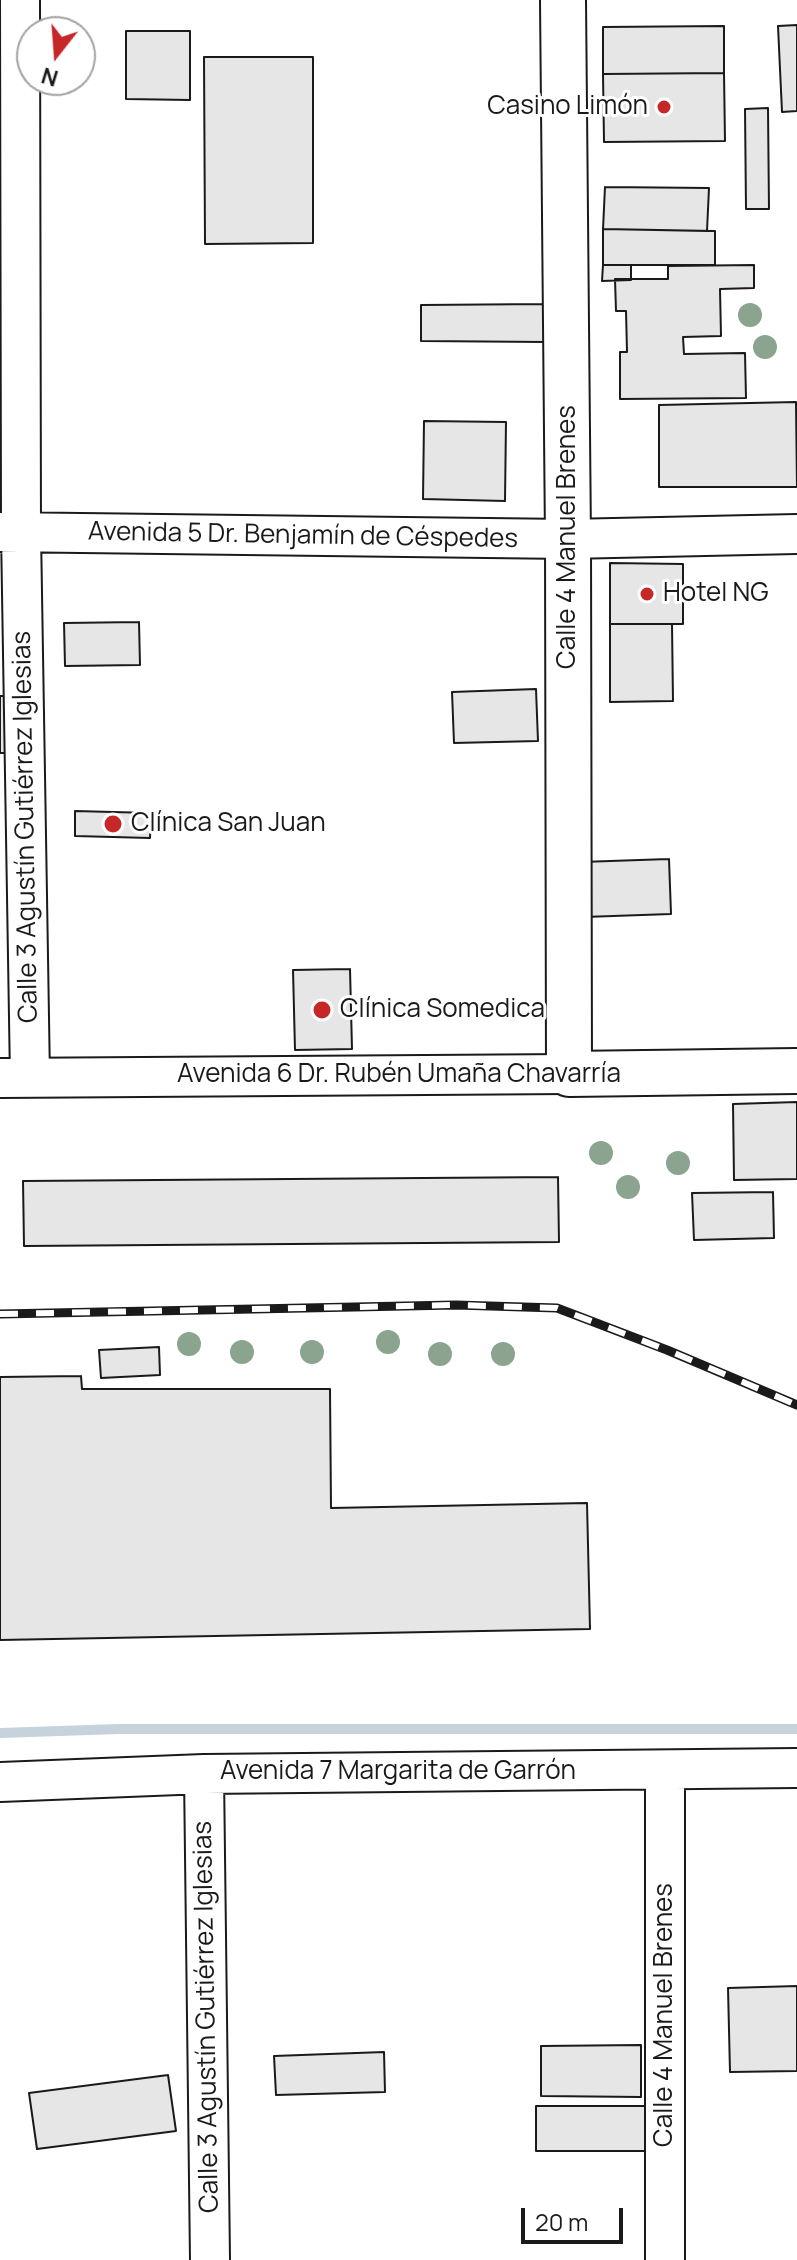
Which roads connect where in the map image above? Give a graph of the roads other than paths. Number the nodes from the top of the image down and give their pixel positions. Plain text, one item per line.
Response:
1 (20, 0) edge
2 (563, 0) edge
3 (11, 532) edge
4 (797, 534) edge
5 (568, 539) junction
6 (797, 1071) edge
7 (569, 1074) junction
8 (15, 1078) edge
9 (797, 1768) edge
10 (665, 1771) junction
11 (204, 1774) junction
12 (0, 1782) edge
13 (210, 2260) edge
14 (665, 2260) edge

1 - 3 street, Calle 3 Agustín Gutiérrez Iglesias
2 - 5 main road, Calle 4 Manuel Brenes
3 - 5 street, Avenida 5 Dr. Benjamín de Céspedes
3 - 8 street, Calle 3 Agustín Gutiérrez Iglesias
4 - 5 street, Avenida 5 Dr. Benjamín de Céspedes
5 - 7 main road, Calle 4 Manuel Brenes
6 - 7 main road, Avenida 6 Dr. Rubén Umaña Chavarría
7 - 8 street, Avenida 6 Dr. Rubén Umaña Chavarría
9 - 10 street, Avenida 7 Margarita de Garrón
10 - 11 street, Avenida 7 Margarita de Garrón
10 - 14 street, Calle 4 Manuel Brenes
11 - 12 street, Avenida 7 Margarita de Garrón
11 - 13 street, Calle 3 Agustín Gutiérrez Iglesias

